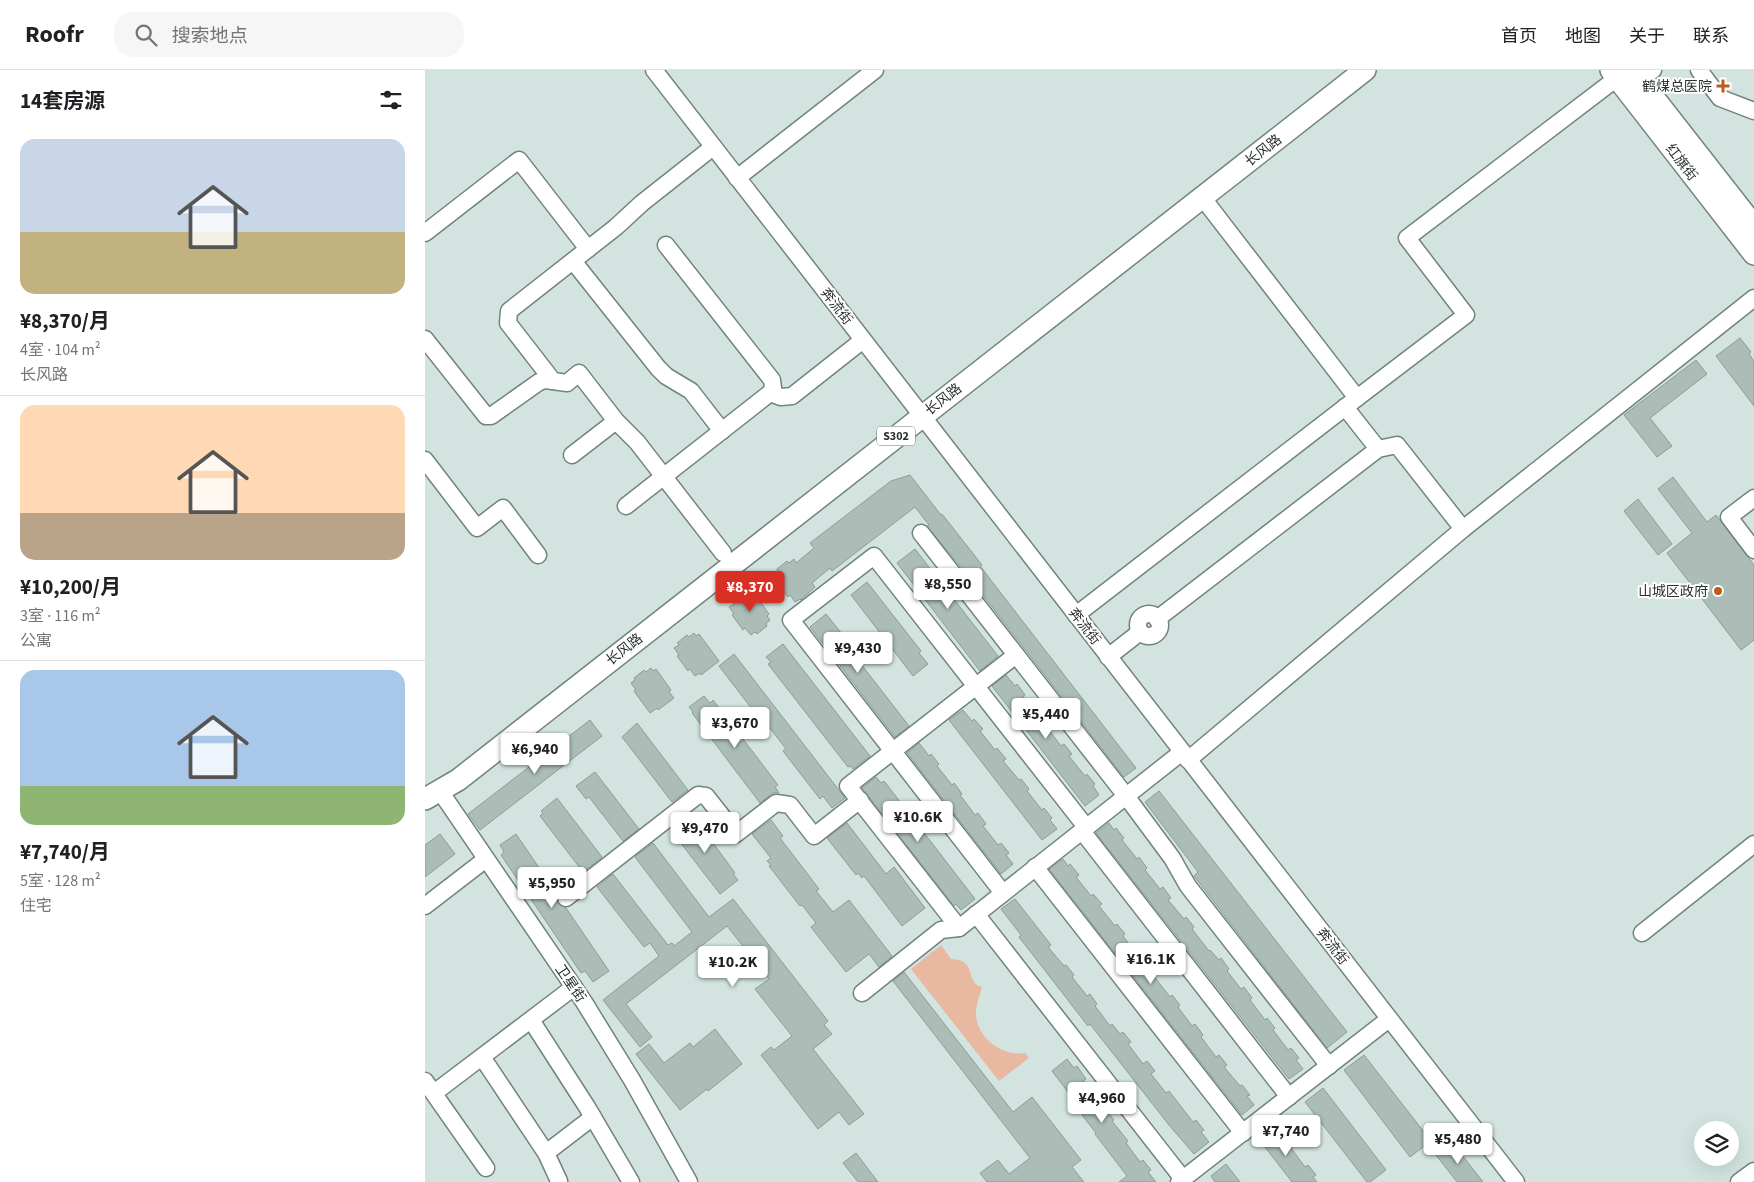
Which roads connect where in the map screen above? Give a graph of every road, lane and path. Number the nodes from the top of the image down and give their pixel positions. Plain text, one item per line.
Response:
1 (654, 70) edge
2 (875, 70) edge
3 (1341, 70) edge
4 (1365, 70) edge
5 (1699, 70) edge
6 (1631, 74) edge
7 (1754, 111) edge
8 (713, 147) junction
9 (737, 178) junction
10 (1202, 198) junction
11 (1754, 226) edge
12 (425, 233) edge
13 (666, 245) dead end
14 (588, 249) junction
15 (1754, 254) edge
16 (573, 261) junction
17 (1754, 298) edge
18 (425, 339) edge
19 (863, 340) junction
20 (553, 381) junction
21 (770, 393) junction
22 (1351, 403) junction
23 (917, 410) junction
24 (616, 421) junction
25 (722, 431) junction
26 (1379, 449) junction
27 (572, 455) dead end
28 (425, 460) edge
29 (663, 477) junction
30 (1754, 498) edge
31 (626, 506) dead end
32 (1463, 529) junction
33 (921, 533) dead end
34 (1754, 550) edge
35 (723, 553) junction
36 (538, 555) dead end
37 (1075, 614) junction
38 (1016, 655) junction
39 (1108, 657) junction
40 (976, 686) junction
41 (893, 751) junction
42 (1185, 756) junction
43 (430, 791) edge
44 (1126, 796) junction
45 (859, 800) junction
46 (1084, 829) junction
47 (1754, 844) edge
48 (486, 859) junction
49 (1035, 867) junction
50 (1003, 892) junction
51 (566, 898) dead end
52 (425, 906) edge
53 (976, 914) junction
54 (959, 928) junction
55 (1642, 933) dead end
56 (574, 987) junction
57 (861, 993) dead end
58 (1389, 1019) junction
59 (531, 1020) junction
60 (482, 1057) junction
61 (1329, 1066) junction
62 (430, 1087) edge
63 (1289, 1097) junction
64 (593, 1118) junction
65 (1243, 1133) junction
66 (546, 1153) junction
67 (486, 1168) dead end
68 (1754, 1171) edge
69 (559, 1181) edge
70 (1181, 1181) edge
71 (631, 1182) edge
72 (689, 1182) edge
73 (1516, 1182) edge
74 (1739, 1182) edge

1 - 8 street, 奔流街
2 - 9 street
3 - 23 main road, 长风路 / S302
4 - 10 main road, 长风路 / S302
5 - 7 street
6 - 11 main road, 红旗街
6 - 15 main road, 红旗街
6 - 22 street
8 - 9 street, 奔流街
8 - 14 street
9 - 19 street, 奔流街
10 - 22 street
10 - 23 main road, 长风路 / S302
12 - 14 street
13 - 21 street
14 - 16 street
16 - 20 street
16 - 25 street
17 - 32 street
18 - 20 street
19 - 21 street
19 - 23 street, 奔流街
20 - 24 street
21 - 25 street
22 - 26 street
22 - 37 street
23 - 35 main road, 长风路 / S302
23 - 37 street, 奔流街
23 - 43 main road, 长风路 / S302
24 - 27 street
24 - 29 street
25 - 29 street
26 - 32 street
26 - 39 street
28 - 36 street
29 - 31 street
29 - 35 street
30 - 34 street
32 - 42 street
33 - 38 street
35 - 43 main road, 长风路 / S302
37 - 39 street, 奔流街
38 - 40 street
38 - 44 street
39 - 42 street, 奔流街
40 - 41 street
40 - 41 street
40 - 46 street
41 - 45 street
41 - 50 street
42 - 44 street
42 - 58 street, 奔流街
43 - 48 street, 卫星街
44 - 46 street
44 - 61 street
45 - 51 street
45 - 54 street
46 - 49 street
46 - 63 street
47 - 55 street
48 - 52 street
48 - 56 street, 卫星街
49 - 50 street
49 - 65 street
50 - 53 street
53 - 54 street
53 - 70 street
54 - 57 street
56 - 59 street
56 - 72 street, 卫星街
58 - 61 street
58 - 73 street, 奔流街
59 - 60 street
59 - 64 street
60 - 62 street
60 - 66 street
61 - 63 street
62 - 67 street
63 - 65 street
64 - 66 street
64 - 71 street
65 - 70 street
66 - 69 street
68 - 74 street

